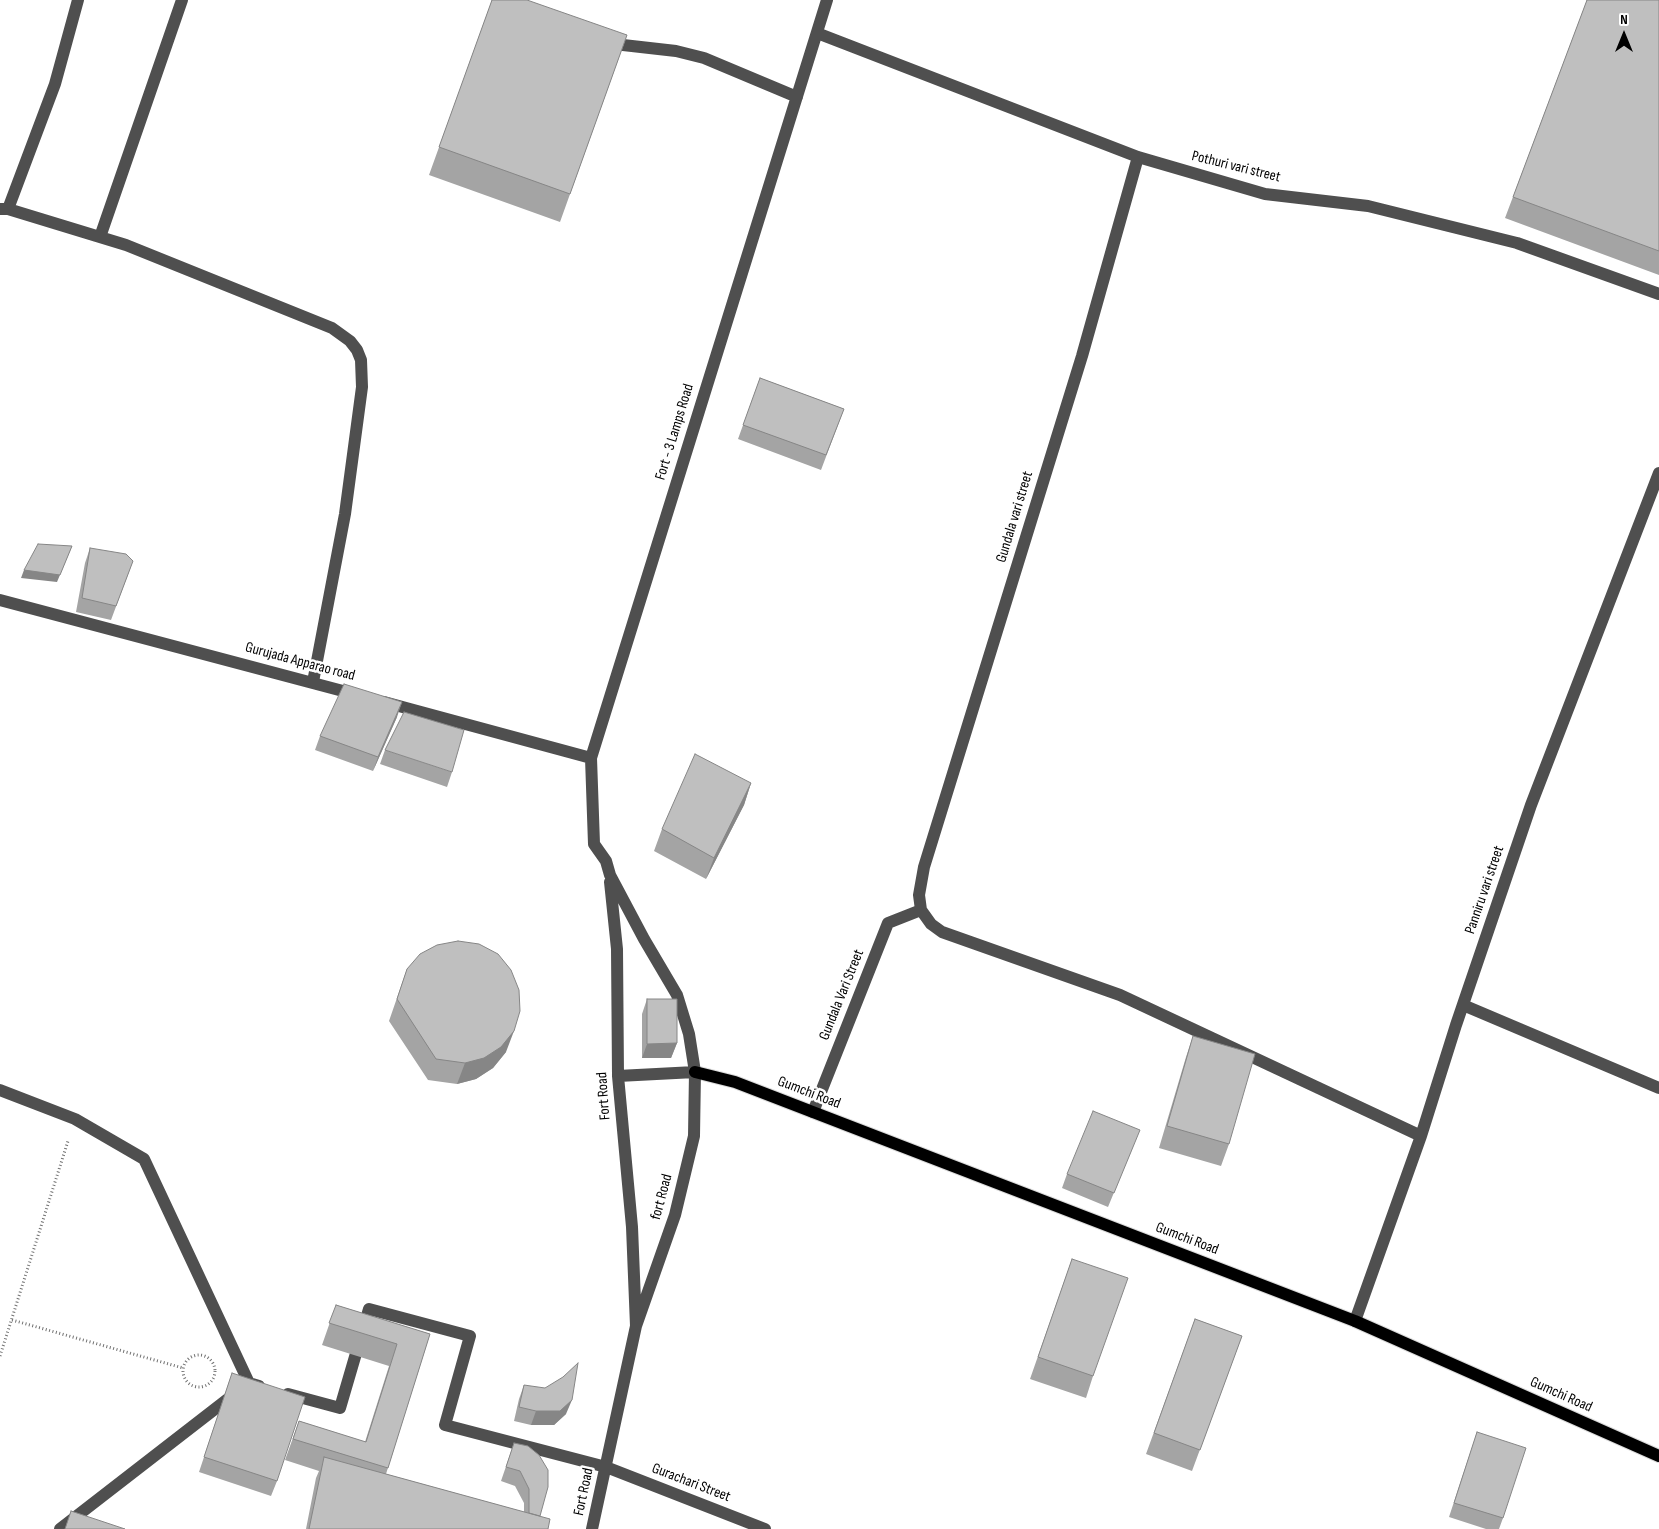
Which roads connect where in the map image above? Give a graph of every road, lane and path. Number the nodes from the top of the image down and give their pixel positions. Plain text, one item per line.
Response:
1 (78, 0) edge
2 (182, 0) edge
3 (827, 0) edge
4 (817, 33) junction
5 (596, 36) edge
6 (796, 97) junction
7 (1138, 157) junction
8 (4, 209) edge
9 (100, 237) junction
10 (1659, 294) edge
11 (1659, 473) edge
12 (0, 600) edge
13 (313, 682) junction
14 (591, 758) junction
15 (610, 874) junction
16 (921, 910) junction
17 (1463, 1005) junction
18 (695, 1072) junction
19 (618, 1076) junction
20 (1659, 1088) edge
21 (0, 1090) edge
22 (812, 1112) junction
23 (75, 1119) junction
24 (1421, 1136) junction
25 (12, 1320) junction
26 (1355, 1321) junction
27 (636, 1326) junction
28 (0, 1356) edge
29 (183, 1368) junction
30 (249, 1383) junction
31 (1659, 1456) edge
32 (606, 1467) junction
33 (60, 1529) edge
34 (592, 1529) edge
35 (765, 1529) edge

1 - 8 street
2 - 9 street
3 - 4 street, Fort - 3 Lamps Road
4 - 6 street, Fort - 3 Lamps Road
4 - 7 street, Pothuri vari street
5 - 6 street
6 - 14 street, Fort - 3 Lamps Road
7 - 10 street, Pothuri vari street
7 - 16 street, Gundala vari street
8 - 9 street
9 - 13 street
11 - 17 street, Panniru vari street
12 - 13 street, Gurujada Apparao road
13 - 14 street, Gurujada Apparao road
14 - 15 street, Fort - 3 Lamps Road
15 - 18 street
15 - 19 street, Fort Road
16 - 22 street, Gundala Vari Street
16 - 24 street
17 - 20 street
17 - 24 street, Panniru vari street
18 - 19 street
18 - 22 main road, Gumchi Road
18 - 27 street, fort Road
19 - 27 street, Fort Road
21 - 23 street
22 - 26 main road, Gumchi Road
23 - 25 path
23 - 30 street
24 - 26 street, Panniru vari street
25 - 28 path
25 - 29 path
26 - 31 main road, Gumchi Road
27 - 32 street, Fort Road
29 - 29 path
30 - 32 street, Gurachari Street
30 - 33 street
32 - 34 street, Fort Road
32 - 35 street, Gurachari Street

